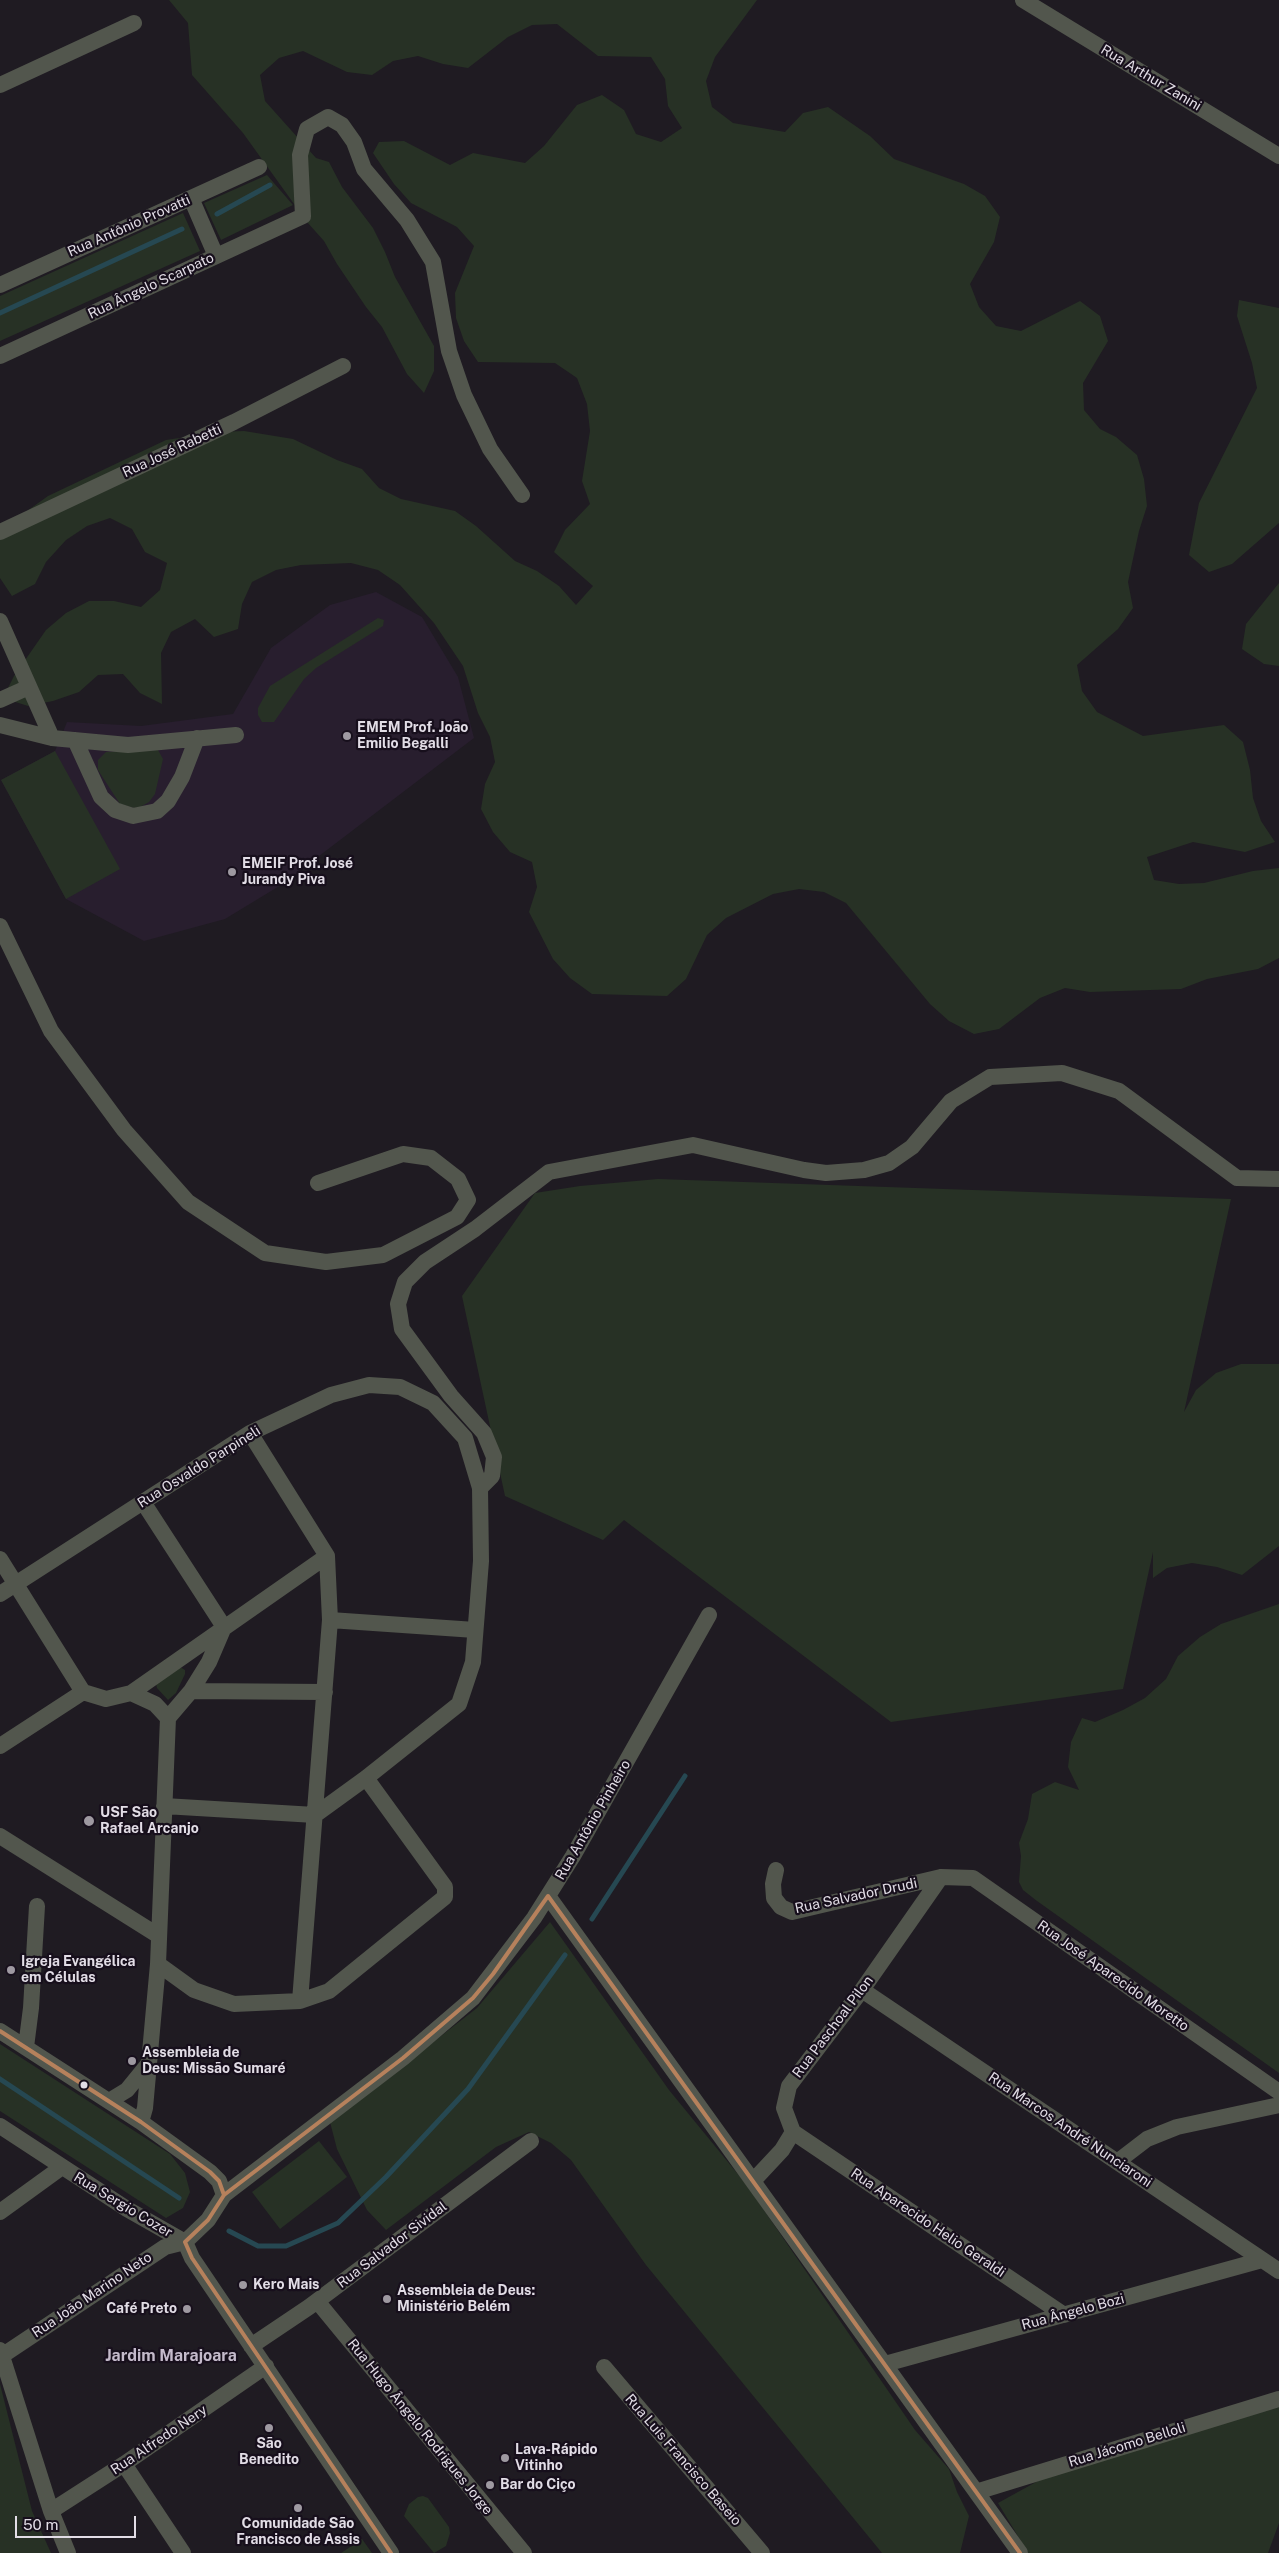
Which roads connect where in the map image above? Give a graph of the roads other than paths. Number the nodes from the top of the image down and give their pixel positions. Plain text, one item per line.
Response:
1 (1024, 0) edge
2 (134, 23) dead end
3 (0, 85) edge
4 (1279, 156) edge
5 (259, 167) dead end
6 (191, 198) junction
7 (216, 256) junction
8 (0, 285) edge
9 (0, 356) edge
10 (343, 366) dead end
11 (522, 495) dead end
12 (0, 532) edge
13 (0, 621) edge
14 (29, 686) junction
15 (0, 700) edge
16 (0, 725) edge
17 (236, 735) dead end
18 (52, 738) junction
19 (197, 738) junction
20 (75, 740) junction
21 (0, 926) edge
22 (1279, 1179) edge
23 (318, 1183) dead end
24 (250, 1433) junction
25 (480, 1488) junction
26 (143, 1502) junction
27 (327, 1556) junction
28 (0, 1559) edge
29 (15, 1584) junction
30 (0, 1594) edge
31 (709, 1615) dead end
32 (330, 1620) junction
33 (224, 1627) junction
34 (475, 1630) junction
35 (191, 1691) junction
36 (83, 1692) junction
37 (325, 1692) junction
38 (131, 1693) junction
39 (168, 1718) junction
40 (0, 1746) edge
41 (366, 1778) junction
42 (164, 1806) junction
43 (315, 1814) junction
44 (0, 1836) edge
45 (776, 1870) dead end
46 (941, 1877) junction
47 (548, 1896) junction
48 (37, 1906) dead end
49 (159, 1936) junction
50 (158, 1964) junction
51 (862, 1990) junction
52 (300, 2001) junction
53 (0, 2031) edge
54 (26, 2047) junction
55 (149, 2063) junction
56 (1279, 2092) edge
57 (109, 2101) junction
58 (1279, 2105) edge
59 (141, 2122) junction
60 (0, 2126) edge
61 (792, 2132) junction
62 (531, 2141) dead end
63 (1118, 2162) junction
64 (62, 2167) junction
65 (754, 2180) junction
66 (224, 2195) junction
67 (0, 2212) edge
68 (185, 2242) junction
69 (1262, 2260) junction
70 (1279, 2271) edge
71 (317, 2301) junction
72 (1064, 2315) junction
73 (251, 2346) junction
74 (2, 2353) edge
75 (885, 2364) junction
76 (266, 2366) junction
77 (604, 2367) dead end
78 (1279, 2399) edge
79 (124, 2464) junction
80 (976, 2492) junction
81 (51, 2511) junction
82 (68, 2553) edge
83 (183, 2553) edge
84 (391, 2553) edge
85 (524, 2553) edge
86 (762, 2553) edge
87 (1020, 2553) edge

1 - 4 street, Rua Arthur Zanini
2 - 3 street
5 - 6 street, Rua Antônio Provatti
6 - 7 street
6 - 8 street, Rua Antônio Provatti
7 - 9 street, Rua Ângelo Scarpato
7 - 11 street, Rua Ângelo Scarpato
10 - 12 street, Rua José Rabetti
13 - 14 street
14 - 15 street
14 - 18 street
16 - 18 street
17 - 19 street
18 - 20 street
19 - 20 street
19 - 20 street
21 - 23 street
22 - 25 street
24 - 25 street, Rua Osvaldo Parpineli
24 - 26 street, Rua Osvaldo Parpineli
24 - 27 street
25 - 34 street, Rua Osvaldo Parpineli
26 - 29 street, Rua Osvaldo Parpineli
26 - 33 street
27 - 32 street
27 - 33 street
28 - 29 street
29 - 30 street, Rua Osvaldo Parpineli
29 - 36 street
31 - 47 street, Rua Antônio Pinheiro
32 - 34 street
32 - 37 street
33 - 35 street
33 - 38 street
34 - 41 street, Rua Osvaldo Parpineli
35 - 37 street
35 - 39 street
36 - 38 street
36 - 40 street
37 - 43 street
38 - 39 street
39 - 42 street
41 - 43 street, Rua Osvaldo Parpineli
41 - 52 street
42 - 43 street
42 - 49 street
43 - 52 street
44 - 49 street
45 - 46 street, Rua Salvador Drudi
46 - 51 street, Rua Paschoal Pilon
46 - 56 street, Rua José Aparecido Moretto
47 - 65 street
47 - 66 street, Rua Antônio Pinheiro
48 - 54 street
49 - 50 street
50 - 52 street
50 - 55 street
51 - 61 street, Rua Paschoal Pilon
51 - 63 street, Rua Marcos André Nunciaroni
53 - 54 street
54 - 57 street
55 - 57 street
55 - 59 street
57 - 59 street
58 - 63 street
59 - 66 street
60 - 64 street, Rua Sergio Cozer
61 - 65 street
61 - 72 street, Rua Aparecido Helio Geraldi
62 - 71 street, Rua Salvador Sividal
63 - 69 street, Rua Marcos André Nunciaroni
64 - 67 street
64 - 68 street, Rua Sergio Cozer
65 - 75 street
66 - 68 street, Rua Antônio Pinheiro
68 - 73 street, Rua Sergio Cozer
68 - 74 street, Rua João Marino Neto
69 - 70 street, Rua Marcos André Nunciaroni
69 - 72 street, Rua Ângelo Bozi
71 - 73 street, Rua Salvador Sividal
71 - 85 street, Rua Hugo Ângelo Rodrigues Jorge
72 - 75 street, Rua Ângelo Bozi
73 - 76 street, Rua Sergio Cozer
74 - 81 street
75 - 80 street
76 - 79 street, Rua Alfredo Nery
76 - 84 street, Rua Sergio Cozer
77 - 86 street, Rua Luis Francisco Baseio
78 - 80 street, Rua Jácomo Belloli
79 - 81 street, Rua Alfredo Nery
79 - 83 street
80 - 87 street
81 - 82 street

